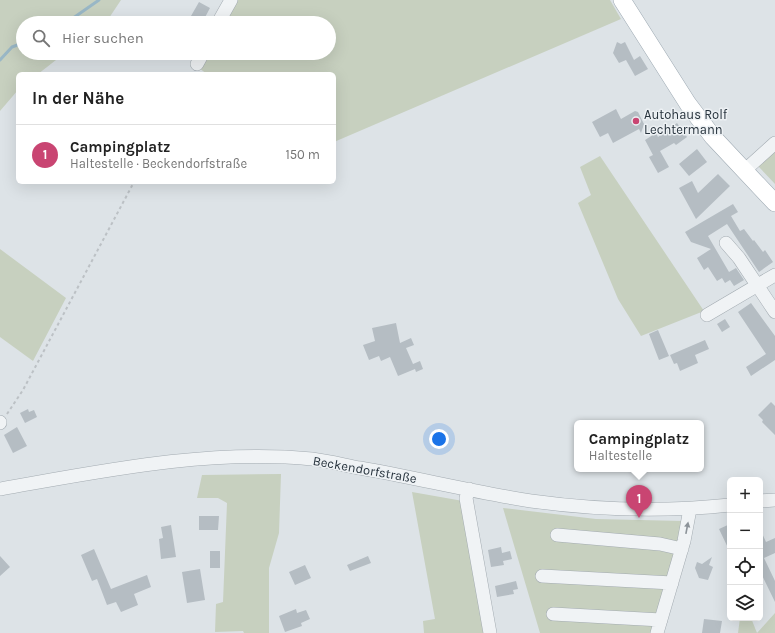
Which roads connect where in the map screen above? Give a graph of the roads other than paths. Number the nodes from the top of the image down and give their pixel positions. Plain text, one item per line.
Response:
1 (231, 0) edge
2 (622, 0) edge
3 (222, 16) edge
4 (775, 143) edge
5 (744, 171) junction
6 (775, 203) edge
7 (726, 243) dead end
8 (775, 275) edge
9 (758, 285) junction
10 (775, 312) edge
11 (707, 315) dead end
12 (0, 489) edge
13 (469, 489) junction
14 (775, 500) edge
15 (763, 501) edge
16 (727, 505) edge
17 (690, 509) junction
18 (557, 535) dead end
19 (682, 549) junction
20 (542, 576) dead end
21 (672, 583) junction
22 (553, 614) dead end
23 (661, 620) junction
24 (490, 633) edge
25 (657, 633) edge

1 - 3 street
2 - 5 main road
4 - 5 street
5 - 6 main road
7 - 9 street
8 - 9 street
9 - 10 street
9 - 11 street
12 - 13 street, Beckendorfstraße
13 - 17 street, Beckendorfstraße
13 - 24 street
14 - 15 street
16 - 17 street, Beckendorfstraße
19 -> 17 street
18 - 19 street
19 - 21 street
20 - 21 street
21 - 23 street
22 - 23 street
23 - 25 street

